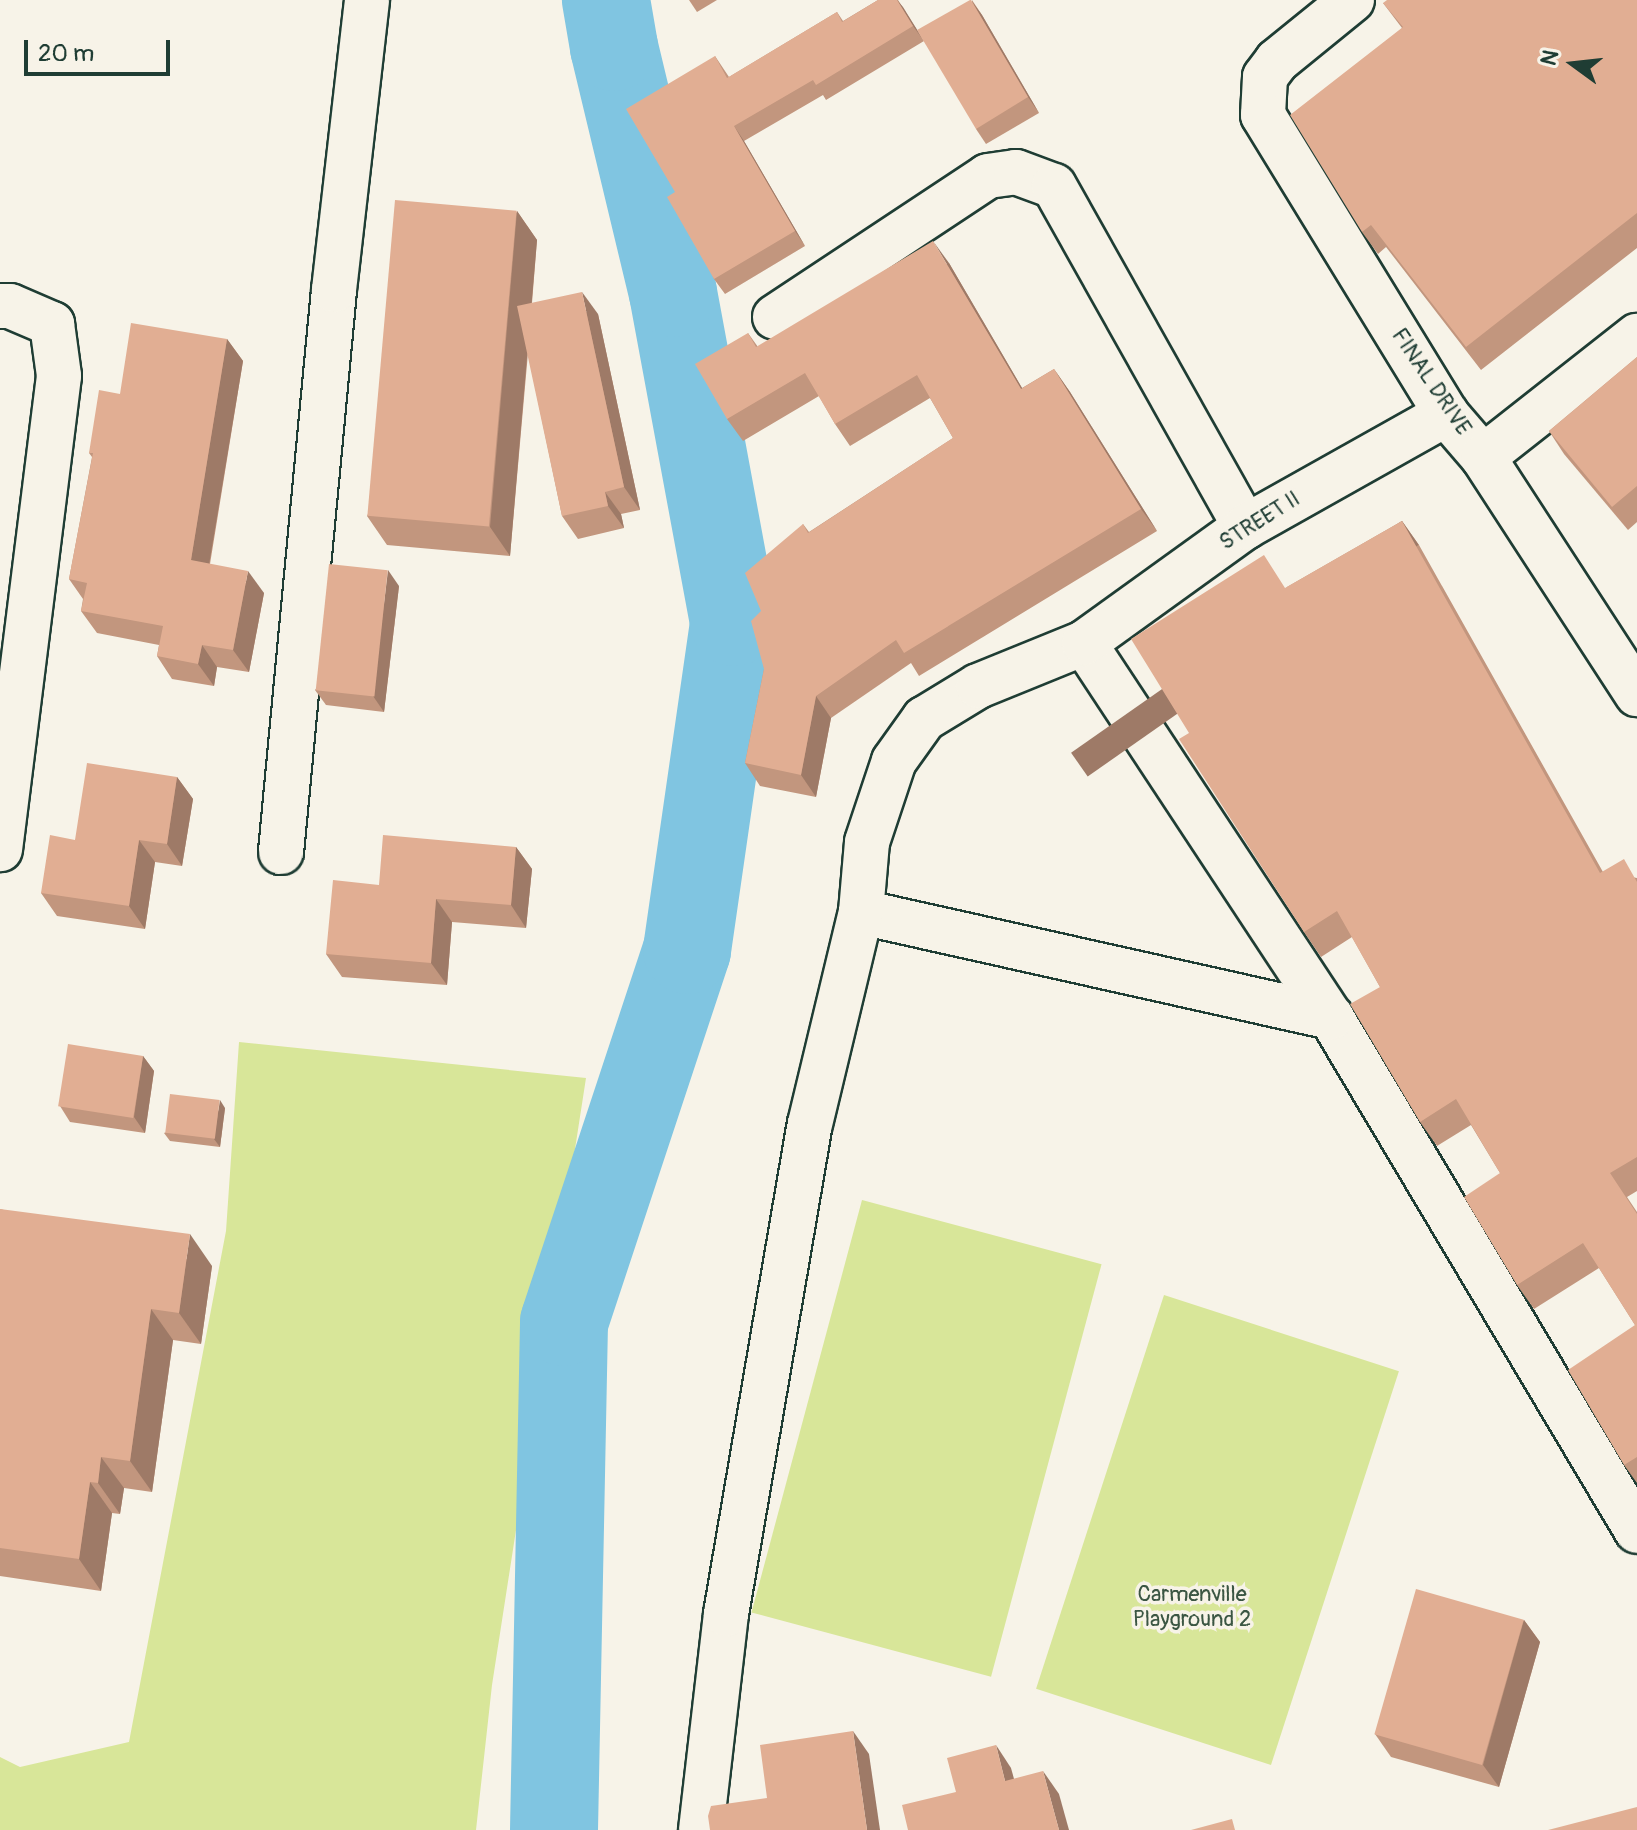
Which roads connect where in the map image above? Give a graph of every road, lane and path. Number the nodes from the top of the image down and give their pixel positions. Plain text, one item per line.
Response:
1 (367, 0) edge
2 (1352, 0) edge
3 (0, 306) edge
4 (775, 317) dead end
5 (1637, 336) edge
6 (1446, 414) junction
7 (1483, 457) junction
8 (1245, 527) junction
9 (1084, 643) junction
10 (1637, 694) edge
11 (0, 849) edge
12 (281, 852) dead end
13 (861, 912) junction
14 (1331, 1017) junction
15 (1637, 1531) edge
16 (701, 1830) edge

1 - 12 street
2 - 6 street, FINAL DRIVE
3 - 11 street
4 - 8 street
5 - 7 street
6 - 7 street, FINAL DRIVE
6 - 8 street, STREET II
7 - 10 street, FINAL DRIVE
8 - 9 street, STREET II
9 - 13 street, STREET II
9 - 14 street
13 - 14 street
13 - 16 street, STREET II
14 - 15 street

